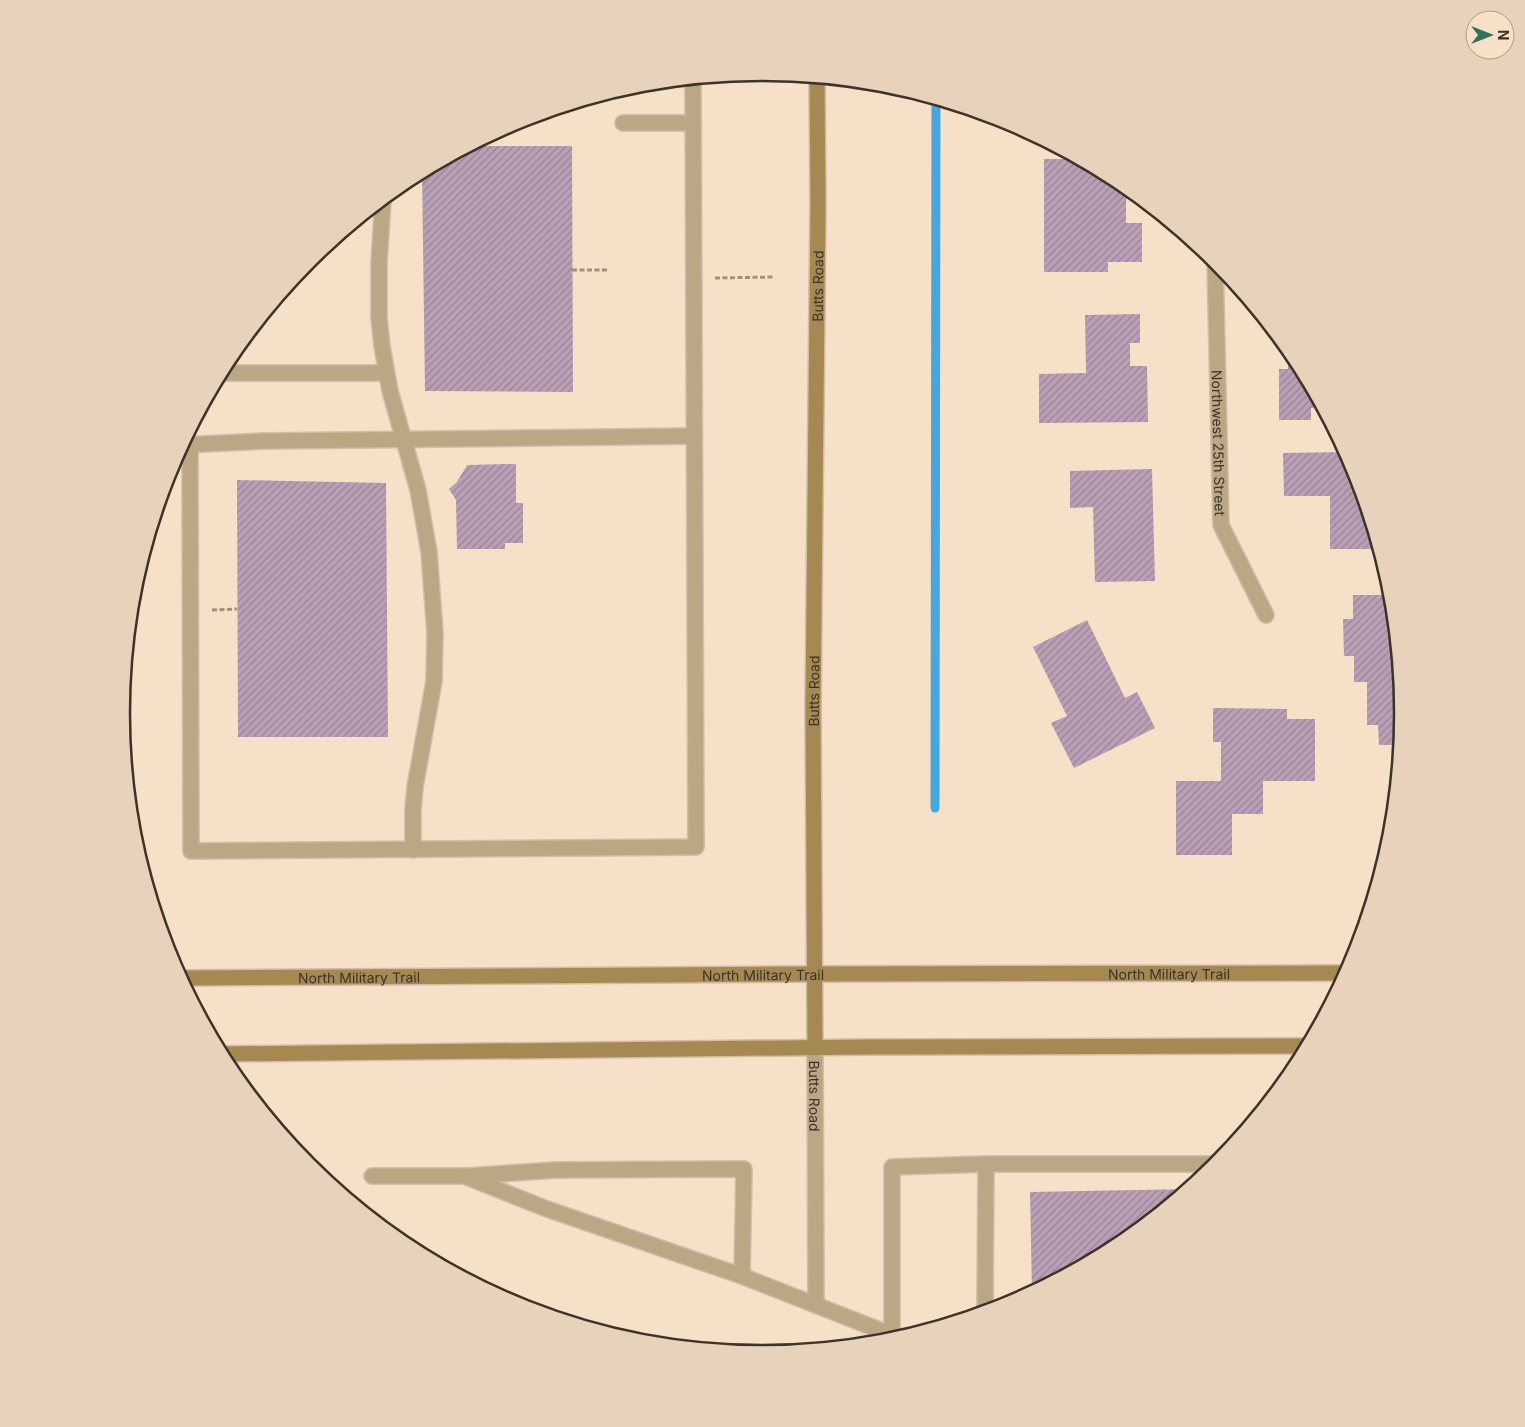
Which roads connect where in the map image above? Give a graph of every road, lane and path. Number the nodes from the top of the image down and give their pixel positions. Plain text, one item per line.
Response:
1 (817, 84) edge
2 (693, 86) edge
3 (623, 124) dead end
4 (693, 124) junction
5 (382, 209) edge
6 (572, 270) dead end
7 (608, 270) dead end
8 (1215, 272) edge
9 (707, 278) dead end
10 (774, 278) dead end
11 (230, 373) edge
12 (386, 373) junction
13 (694, 436) junction
14 (404, 440) junction
15 (190, 445) edge
16 (186, 454) edge
17 (1266, 615) dead end
18 (413, 850) junction
19 (1339, 973) edge
20 (814, 974) junction
21 (188, 978) edge
22 (1300, 1046) edge
23 (815, 1047) junction
24 (230, 1054) edge
25 (986, 1164) junction
26 (1207, 1164) edge
27 (372, 1176) dead end
28 (464, 1176) junction
29 (742, 1276) junction
30 (816, 1305) junction
31 (985, 1305) edge
32 (896, 1332) edge
33 (888, 1334) edge

1 - 20 main road, Butts Road
2 - 4 street
3 - 4 street
4 - 13 street
5 - 12 street
6 - 7 path
8 - 17 street, Northwest 25th Street
9 - 10 path
11 - 12 street
12 - 14 street
13 - 14 street
13 - 18 street
14 - 15 street
14 - 18 street
16 - 18 street
19 - 20 main road, North Military Trail
20 - 21 main road, North Military Trail
20 - 23 main road, Butts Road
22 - 23 main road
23 - 24 main road
23 - 30 street, Butts Road
25 - 26 street
25 - 31 street
25 - 32 street
27 - 28 street
28 - 29 street
28 - 29 street
29 - 30 street
30 - 33 street

